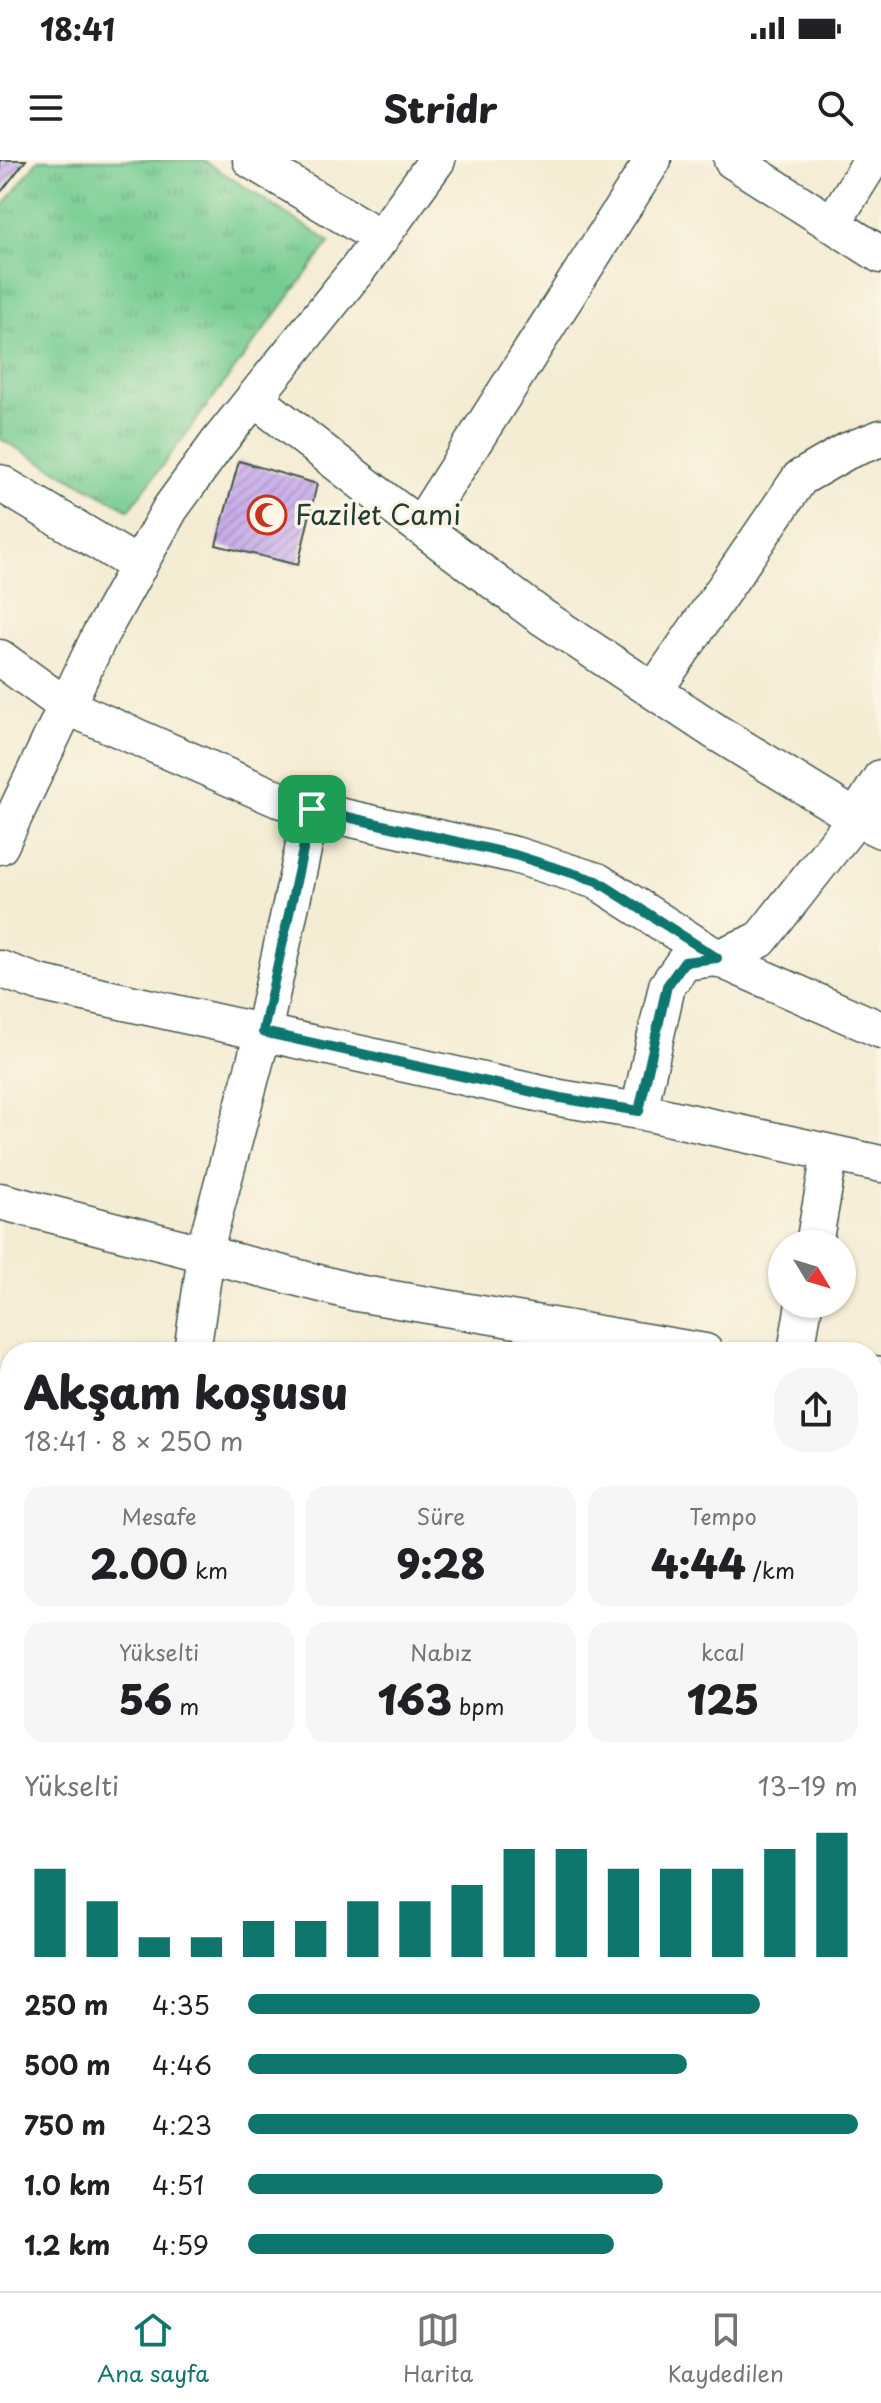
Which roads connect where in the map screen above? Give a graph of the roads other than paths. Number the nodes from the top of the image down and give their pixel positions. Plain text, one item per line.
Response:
1 (252, 160) edge
2 (437, 160) edge
3 (653, 160) edge
4 (732, 160) edge
5 (872, 160) edge
6 (832, 224) junction
7 (381, 238) junction
8 (881, 255) edge
9 (254, 398) junction
10 (881, 438) edge
11 (0, 483) edge
12 (420, 526) junction
13 (139, 566) junction
14 (0, 658) edge
15 (654, 691) junction
16 (66, 706) junction
17 (881, 778) edge
18 (312, 809) junction
19 (868, 824) edge
20 (0, 846) edge
21 (717, 958) junction
22 (0, 969) edge
23 (881, 1030) edge
24 (263, 1032) junction
25 (639, 1111) junction
26 (830, 1153) junction
27 (881, 1164) edge
28 (0, 1201) edge
29 (816, 1230) edge
30 (206, 1253) junction
31 (802, 1318) edge
32 (193, 1342) edge
33 (646, 1342) edge
34 (798, 1342) edge

1 - 7 street
2 - 7 street
3 - 12 street
4 - 6 street
5 - 6 street
6 - 8 street
7 - 9 street
9 - 12 street
9 - 13 street
10 - 15 street
11 - 13 street
12 - 15 street
13 - 16 street
14 - 16 street
15 - 19 street
16 - 18 street
16 - 20 street
17 - 19 street
18 - 21 street
18 - 24 street
19 - 21 street
21 - 23 street
21 - 25 street
22 - 24 street
24 - 25 street
24 - 30 street
25 - 26 street
26 - 27 street
26 - 29 street
28 - 30 street
30 - 32 street
30 - 33 street
31 - 34 street

